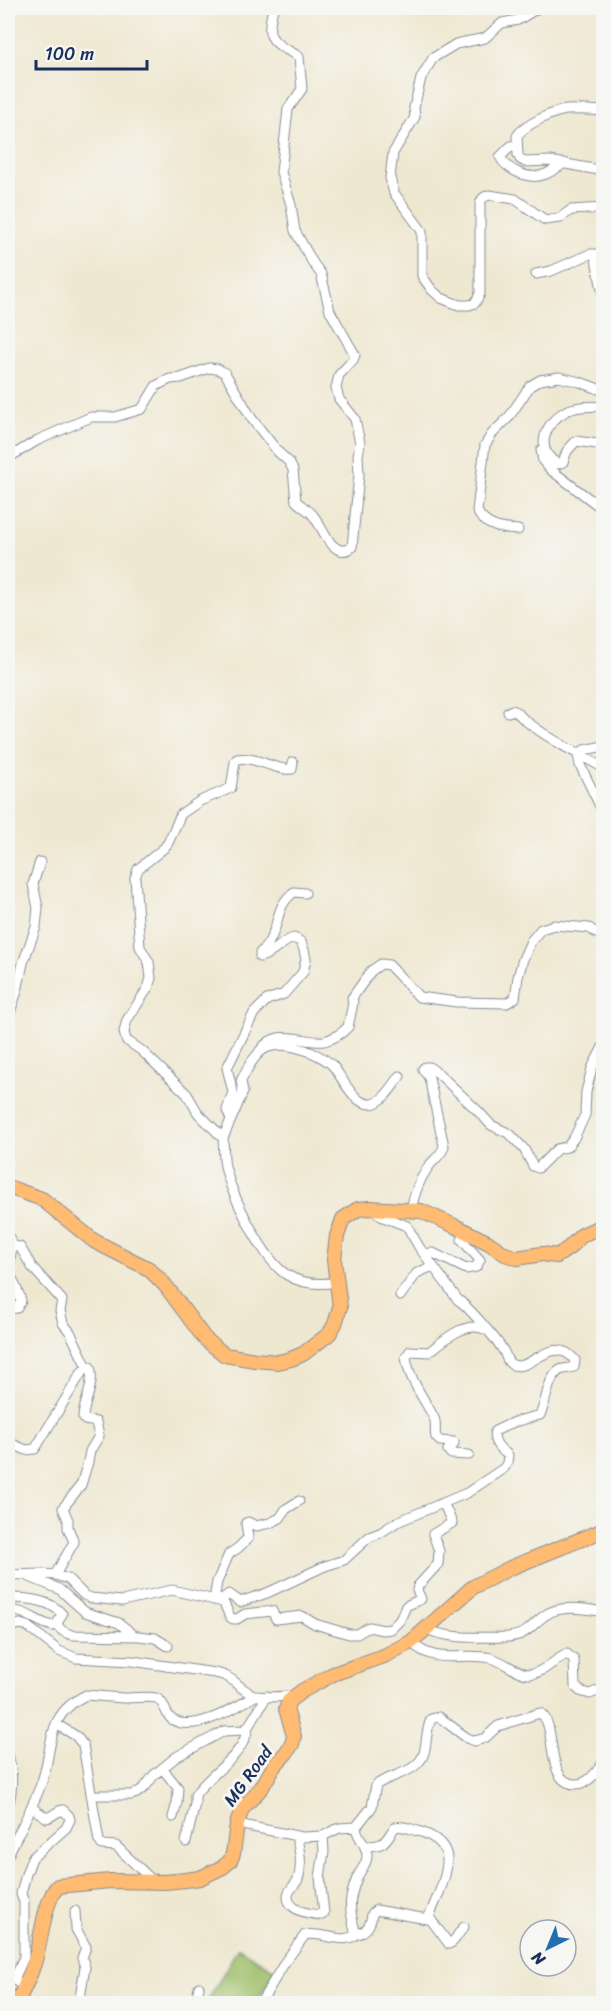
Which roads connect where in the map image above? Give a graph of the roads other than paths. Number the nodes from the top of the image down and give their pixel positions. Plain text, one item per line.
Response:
1 (273, 8) edge
2 (538, 8) edge
3 (603, 111) edge
4 (517, 145) junction
5 (565, 163) junction
6 (603, 171) edge
7 (603, 208) edge
8 (536, 274) dead end
9 (603, 300) edge
10 (603, 390) edge
11 (603, 407) edge
12 (543, 442) junction
13 (603, 445) edge
14 (8, 458) edge
15 (603, 510) edge
16 (518, 530) dead end
17 (508, 712) dead end
18 (603, 746) edge
19 (578, 755) junction
20 (293, 762) dead end
21 (603, 768) edge
22 (603, 814) edge
23 (40, 862) dead end
24 (305, 893) dead end
25 (603, 938) edge
26 (8, 1018) edge
27 (603, 1045) edge
28 (259, 1052) junction
29 (400, 1076) dead end
30 (231, 1120) junction
31 (223, 1138) junction
32 (9, 1188) edge
33 (372, 1208) junction
34 (411, 1209) junction
35 (603, 1225) edge
36 (466, 1233) junction
37 (8, 1234) edge
38 (13, 1246) junction
39 (431, 1263) junction
40 (337, 1282) junction
41 (400, 1296) dead end
42 (8, 1309) edge
43 (488, 1332) junction
44 (87, 1367) junction
45 (8, 1442) edge
46 (469, 1455) dead end
47 (299, 1501) dead end
48 (444, 1504) junction
49 (603, 1530) edge
50 (25, 1574) junction
51 (8, 1575) edge
52 (55, 1575) junction
53 (8, 1598) edge
54 (216, 1600) junction
55 (8, 1611) edge
56 (603, 1612) edge
57 (57, 1624) junction
58 (8, 1628) edge
59 (427, 1629) junction
60 (139, 1636) junction
61 (411, 1642) junction
62 (168, 1646) dead end
63 (603, 1688) edge
64 (296, 1695) junction
65 (255, 1696) junction
66 (267, 1696) junction
67 (56, 1724) junction
68 (248, 1727) junction
69 (8, 1755) edge
70 (603, 1761) edge
71 (162, 1768) junction
72 (600, 1775) edge
73 (91, 1796) junction
74 (8, 1806) edge
75 (31, 1808) junction
76 (173, 1818) dead end
77 (237, 1824) junction
78 (356, 1827) junction
79 (296, 1836) junction
80 (323, 1836) junction
81 (186, 1842) dead end
82 (365, 1846) junction
83 (8, 1855) edge
84 (153, 1881) junction
85 (75, 1911) dead end
86 (429, 1917) junction
87 (464, 1927) dead end
88 (355, 1935) junction
89 (25, 1987) junction
90 (199, 1987) dead end
91 (16, 2004) edge
92 (79, 2004) edge
93 (195, 2004) edge
94 (260, 2004) edge

1 - 14 street
2 - 7 street
3 - 4 street
4 - 5 street
4 - 5 street
5 - 6 street
8 - 9 street
10 - 16 street
11 - 12 street
12 - 13 street
12 - 15 street
17 - 19 street
18 - 19 street
19 - 21 street
19 - 22 street
20 - 31 street
23 - 26 street
24 - 30 street
25 - 28 street
27 - 34 street
28 - 29 street
28 - 30 street
30 - 31 street
31 - 40 street
32 - 40 main road
33 - 34 main road
33 - 39 street
33 - 40 main road
34 - 36 main road
35 - 36 main road
36 - 39 street
37 - 38 street
38 - 42 street
38 - 44 street
39 - 41 street
39 - 43 street
43 - 46 street
43 - 48 street
44 - 45 street
44 - 52 street
47 - 54 street
48 - 54 street
48 - 54 street
49 - 59 main road
50 - 51 street
50 - 52 street
50 - 60 street
52 - 54 street
53 - 57 street
55 - 57 street
56 - 59 street
57 - 60 street
58 - 65 street
59 - 61 main road
60 - 62 street
61 - 63 street
61 - 64 main road
64 - 66 street
64 - 77 main road, MG Road
65 - 66 street
65 - 67 street
66 - 68 street
67 - 73 street
67 - 75 street
68 - 71 street
68 - 81 street
69 - 74 street
70 - 72 street
71 - 73 street
71 - 76 street
72 - 78 street
73 - 84 street
75 - 83 street
75 - 89 street
77 - 79 street
77 - 84 main road, MG Road
78 - 80 street
78 - 82 street
79 - 80 street
79 - 80 street
82 - 86 street
82 - 88 street
84 - 89 main road, MG Road
85 - 92 street
86 - 87 street
86 - 88 street
88 - 94 street
89 - 91 main road, MG Road
90 - 93 street

